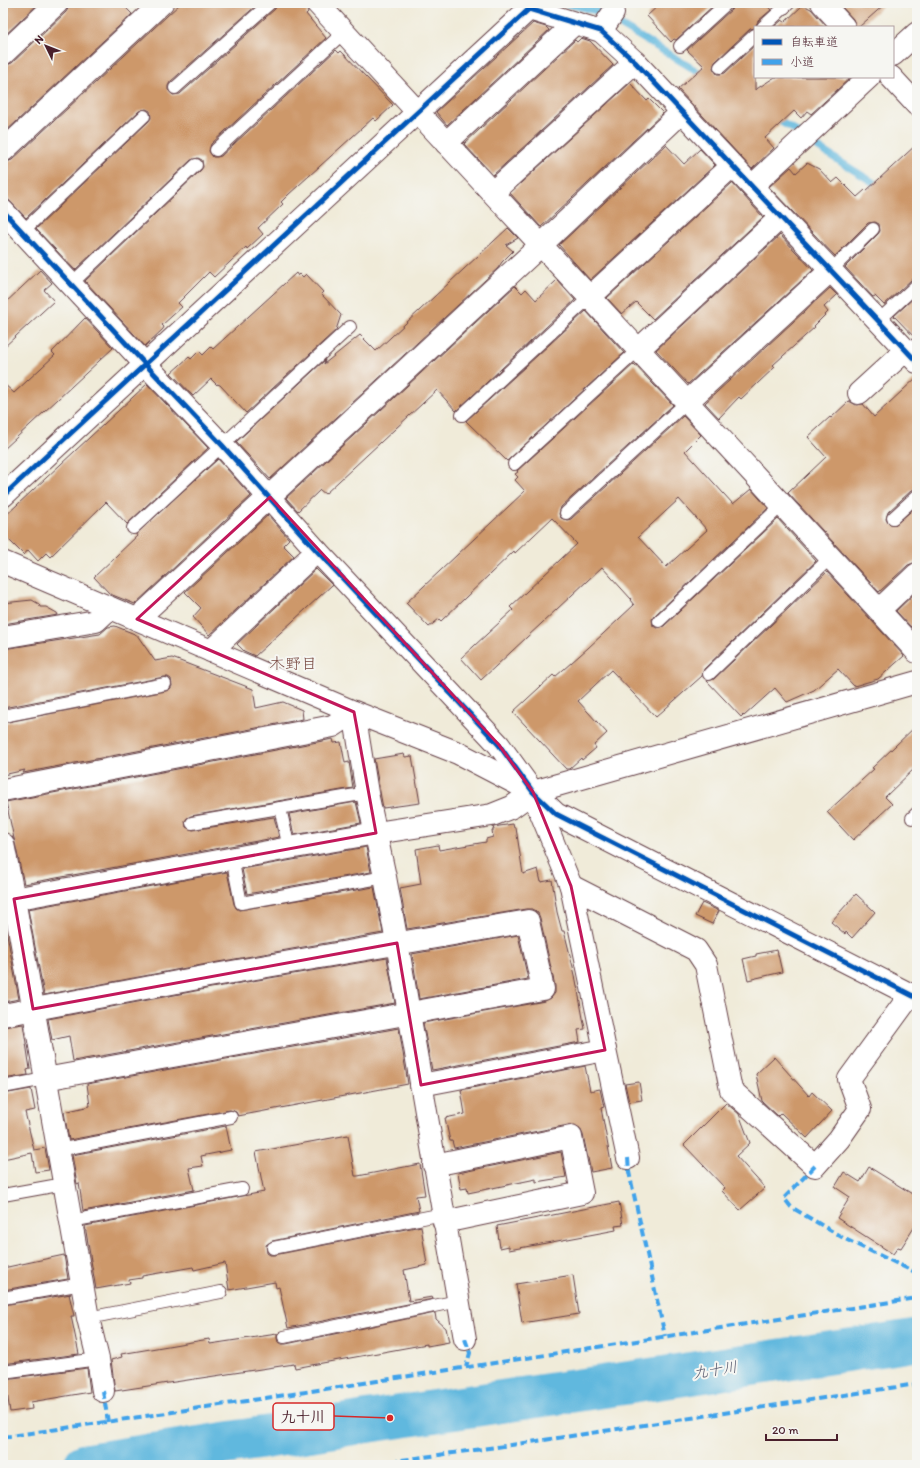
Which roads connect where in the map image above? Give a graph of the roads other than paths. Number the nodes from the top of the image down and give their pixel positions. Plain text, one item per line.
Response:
1 (57, 3) edge
2 (162, 3) edge
3 (270, 3) edge
4 (317, 3) edge
5 (727, 3) edge
6 (789, 3) edge
7 (822, 3) edge
8 (520, 6) edge
9 (613, 13) dead end
10 (575, 23) junction
11 (764, 26) edge
12 (843, 26) edge
13 (601, 31) junction
14 (344, 32) junction
15 (917, 33) edge
16 (754, 36) edge
17 (680, 46) dead end
18 (3, 54) edge
19 (894, 54) edge
20 (635, 62) junction
21 (720, 67) dead end
22 (868, 78) edge
23 (892, 78) edge
24 (175, 88) dead end
25 (917, 105) edge
26 (682, 112) junction
27 (417, 113) junction
28 (144, 116) dead end
29 (446, 143) junction
30 (216, 150) dead end
31 (3, 151) edge
32 (196, 165) dead end
33 (732, 166) junction
34 (752, 186) junction
35 (493, 192) junction
36 (3, 211) edge
37 (781, 217) junction
38 (873, 229) dead end
39 (22, 232) junction
40 (541, 245) junction
41 (831, 270) junction
42 (71, 284) junction
43 (917, 285) edge
44 (590, 297) junction
45 (878, 321) junction
46 (350, 327) dead end
47 (638, 350) junction
48 (911, 356) edge
49 (146, 365) junction
50 (859, 393) dead end
51 (687, 402) junction
52 (462, 415) dead end
53 (222, 445) junction
54 (514, 464) dead end
55 (3, 496) edge
56 (917, 496) edge
57 (270, 497) junction
58 (782, 505) junction
59 (566, 513) dead end
60 (893, 518) dead end
61 (133, 528) dead end
62 (317, 551) junction
63 (831, 557) junction
64 (3, 562) edge
65 (917, 574) edge
66 (110, 608) junction
67 (879, 610) junction
68 (138, 619) junction
69 (659, 621) dead end
70 (3, 637) edge
71 (211, 650) junction
72 (917, 652) edge
73 (709, 674) dead end
74 (917, 682) edge
75 (165, 684) dead end
76 (354, 712) junction
77 (3, 716) edge
78 (3, 790) edge
79 (533, 792) junction
80 (367, 793) junction
81 (280, 808) junction
82 (192, 823) dead end
83 (376, 833) junction
84 (3, 844) edge
85 (289, 848) junction
86 (232, 858) junction
87 (385, 877) junction
88 (571, 886) junction
89 (9, 900) edge
90 (397, 943) junction
91 (914, 996) edge
92 (33, 1009) junction
93 (409, 1013) junction
94 (3, 1015) edge
95 (605, 1050) junction
96 (45, 1079) junction
97 (421, 1085) junction
98 (3, 1087) edge
99 (231, 1117) dead end
100 (58, 1150) junction
101 (628, 1158) dead end
102 (434, 1165) junction
103 (64, 1184) junction
104 (242, 1189) dead end
105 (3, 1195) edge
106 (443, 1218) junction
107 (71, 1221) junction
108 (273, 1248) dead end
109 (82, 1284) junction
110 (221, 1292) dead end
111 (3, 1298) edge
112 (458, 1301) junction
113 (88, 1318) junction
114 (284, 1337) dead end
115 (465, 1339) dead end
116 (98, 1359) junction
117 (3, 1372) edge
118 (103, 1391) dead end

1 - 18 street
2 - 31 street
3 - 24 lane
4 - 14 street
5 - 17 lane
6 - 11 lane
7 - 12 street
8 - 10 street
8 - 27 street
9 - 13 street
10 - 13 street
10 - 29 street
13 - 20 street
14 - 27 street
14 - 30 lane
15 - 19 street
16 - 21 lane
20 - 26 street
20 - 35 street
22 - 34 street
23 - 25 street
26 - 33 street
26 - 40 street
27 - 29 street
27 - 49 street
28 - 39 lane
29 - 35 street
32 - 42 lane
33 - 34 street
33 - 44 street
34 - 37 street
35 - 40 street
36 - 39 street
37 - 41 street
37 - 47 street
38 - 41 lane
39 - 42 street
40 - 44 street
40 - 57 street
41 - 45 street
41 - 51 street
42 - 49 street
43 - 45 lane
44 - 47 street
44 - 52 lane
45 - 48 street
46 - 53 lane
47 - 51 street
47 - 54 lane
48 - 50 street
49 - 53 street
49 - 55 street
51 - 58 street
51 - 59 lane
53 - 57 street
53 - 61 lane
56 - 60 lane
57 - 62 street
57 - 68 street
58 - 63 street
58 - 69 lane
62 - 71 street
62 - 79 street
63 - 67 street
63 - 73 lane
64 - 66 street
65 - 67 street
66 - 68 street
66 - 70 street
67 - 72 street
68 - 71 street
71 - 76 street
74 - 79 street
75 - 77 lane
76 - 78 street
76 - 79 street
76 - 80 street
79 - 83 street
79 - 88 street
79 - 91 street
80 - 81 lane
80 - 83 street
81 - 82 lane
81 - 85 lane
83 - 85 street
83 - 87 street
84 - 89 street
85 - 86 street
86 - 87 lane
86 - 89 street
87 - 90 street
88 - 91 street
88 - 95 street
89 - 92 street
90 - 92 street
90 - 93 street
90 - 93 street
92 - 94 street
92 - 96 street
93 - 96 street
93 - 97 street
95 - 97 street
95 - 101 street
96 - 98 lane
96 - 100 street
97 - 102 street
99 - 100 lane
100 - 103 street
102 - 106 street
102 - 106 street
103 - 105 lane
103 - 107 street
104 - 107 lane
106 - 108 lane
106 - 112 street
107 - 109 street
109 - 111 lane
109 - 113 street
110 - 113 lane
112 - 114 lane
112 - 115 street
113 - 116 street
116 - 117 lane
116 - 118 street

